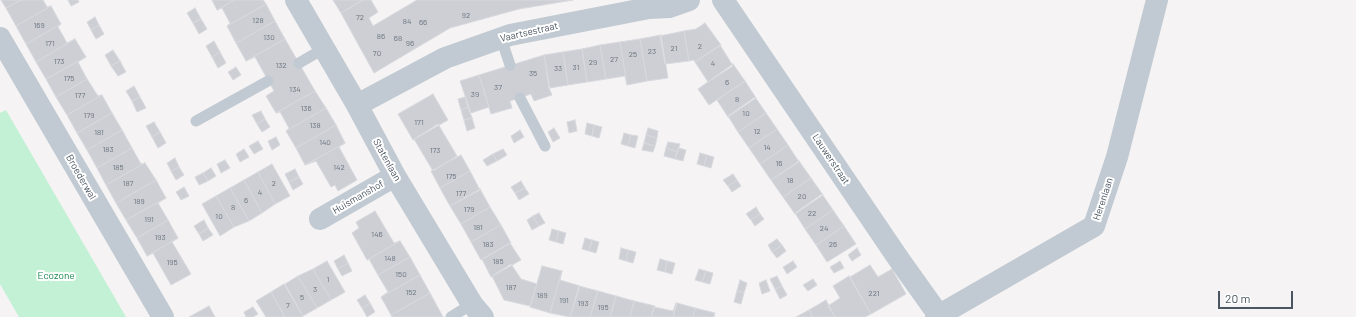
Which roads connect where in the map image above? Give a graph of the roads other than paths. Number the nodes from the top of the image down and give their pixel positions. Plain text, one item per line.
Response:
1 (296, 0) edge
2 (689, 0) edge
3 (723, 0) edge
4 (1157, 0) edge
5 (646, 4) edge
6 (0, 38) edge
7 (501, 38) junction
8 (325, 48) junction
9 (299, 63) dead end
10 (510, 66) dead end
11 (268, 81) dead end
12 (520, 98) dead end
13 (358, 106) junction
14 (196, 122) dead end
15 (545, 146) dead end
16 (395, 176) junction
17 (320, 218) dead end
18 (478, 311) edge
19 (938, 316) edge
20 (163, 317) edge
21 (451, 317) edge

1 - 8 street, Statenlaan
2 - 5 street, Vaartsestraat
3 - 19 street, Lauwerstraat
4 - 19 street, Herenlaan
5 - 7 street, Vaartsestraat
6 - 20 street, Broederwal
7 - 10 lane
7 - 13 street, Vaartsestraat
8 - 9 lane
8 - 13 street, Statenlaan
11 - 14 lane
12 - 15 lane
13 - 16 street, Statenlaan
16 - 17 street, Huismanshof
16 - 18 street, Statenlaan
18 - 21 lane

